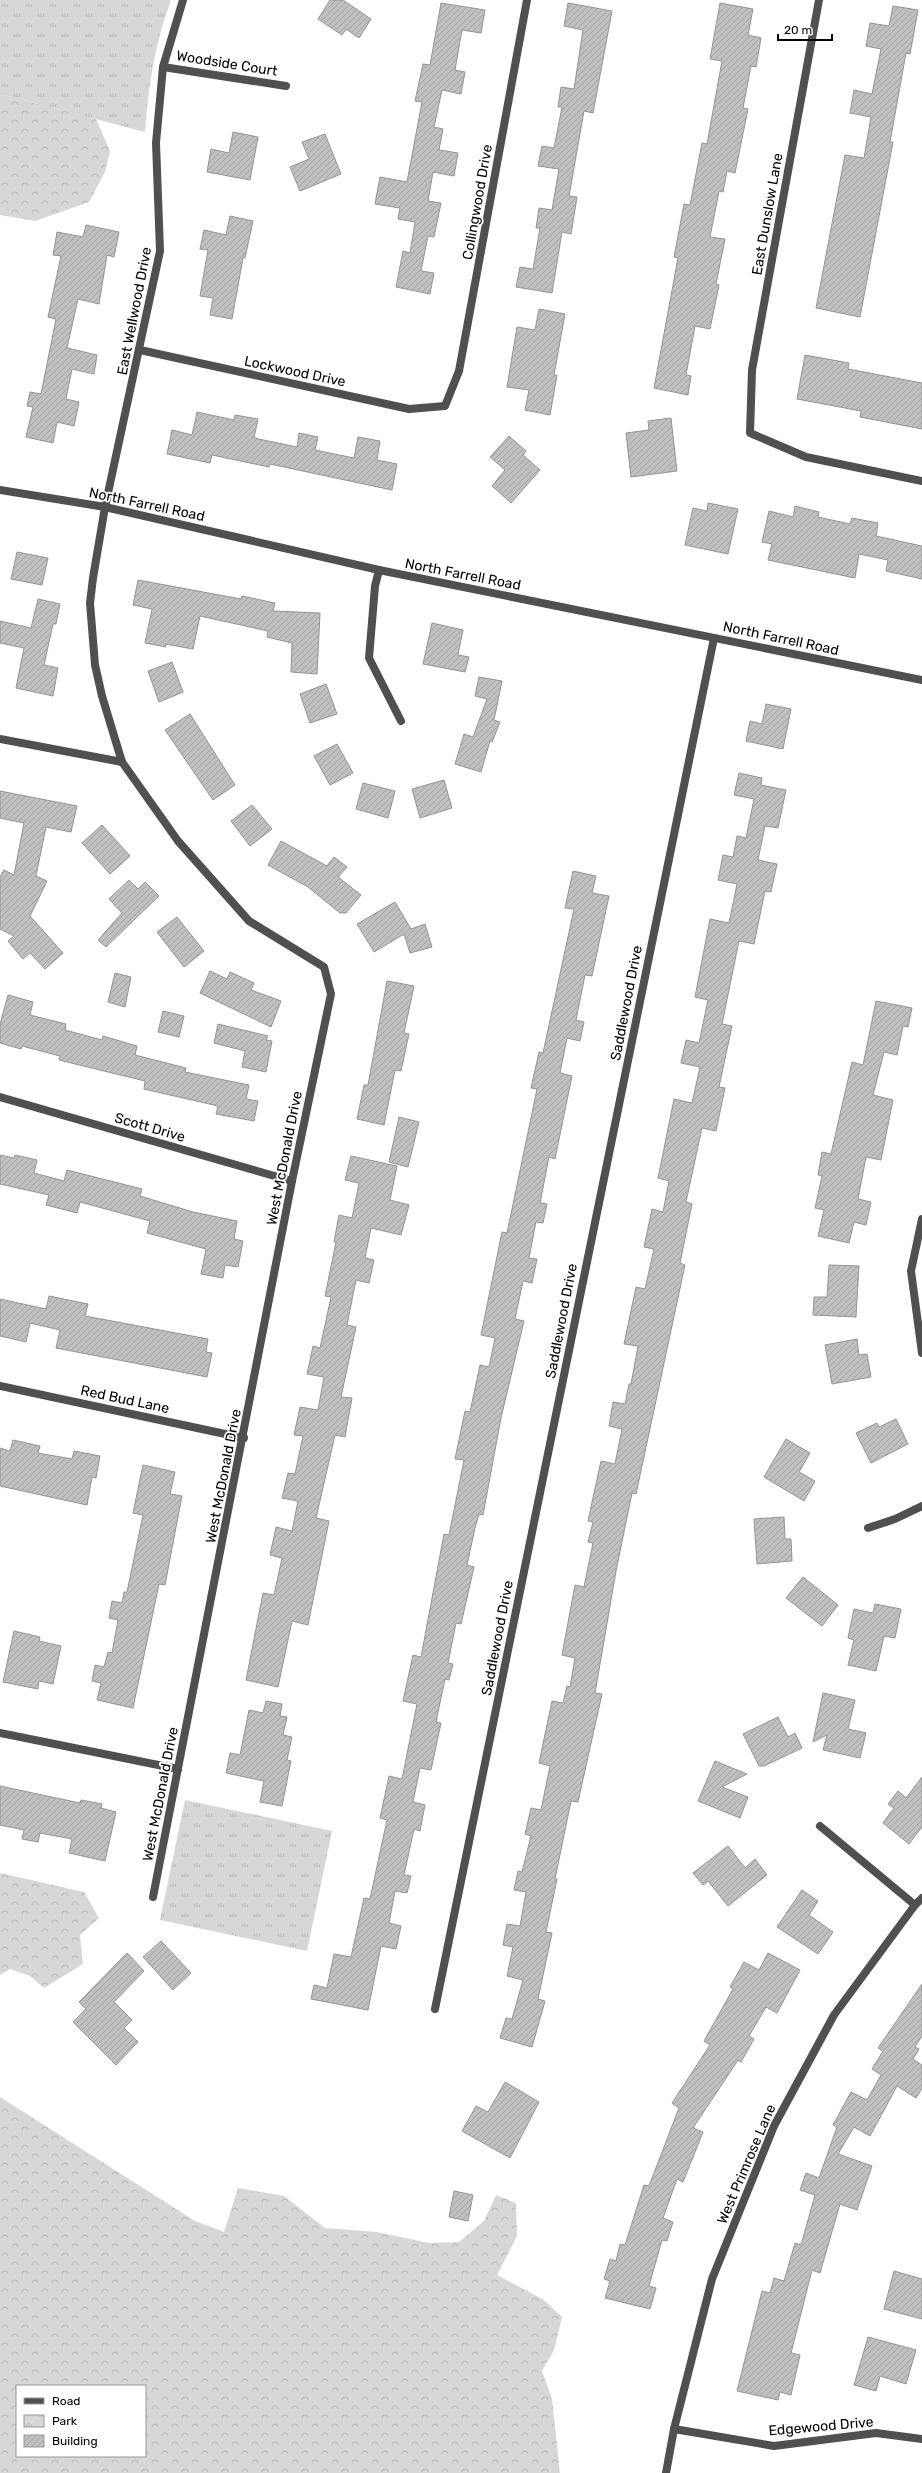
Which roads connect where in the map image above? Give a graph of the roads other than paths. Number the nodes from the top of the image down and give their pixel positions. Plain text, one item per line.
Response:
1 (183, 0) edge
2 (527, 0) edge
3 (819, 0) edge
4 (163, 67) junction
5 (286, 86) dead end
6 (140, 350) junction
7 (445, 406) joint
8 (922, 481) edge
9 (0, 490) edge
10 (105, 507) junction
11 (379, 570) junction
12 (714, 638) junction
13 (922, 680) edge
14 (400, 721) dead end
15 (0, 739) edge
16 (122, 762) junction
17 (0, 1098) edge
18 (292, 1181) junction
19 (922, 1218) edge
20 (922, 1353) edge
21 (0, 1386) edge
22 (244, 1438) junction
23 (922, 1506) edge
24 (868, 1528) dead end
25 (0, 1733) edge
26 (178, 1769) junction
27 (820, 1826) dead end
28 (153, 1897) dead end
29 (922, 1898) edge
30 (915, 1905) junction
31 (435, 2009) dead end
32 (674, 2429) junction
33 (922, 2439) edge
34 (666, 2473) edge

1 - 4 street, East Wellwood Drive
2 - 7 street, Collingwood Drive
3 - 8 street, East Dunslow Lane
4 - 5 street, Woodside Court
4 - 6 street, East Wellwood Drive
6 - 7 street, Lockwood Drive
6 - 10 street, East Wellwood Drive
9 - 10 street, North Farrell Road
10 - 11 street, North Farrell Road
10 - 16 street, West McDonald Drive
11 - 12 street, North Farrell Road
11 - 14 street
12 - 13 street, North Farrell Road
12 - 31 street, Saddlewood Drive
15 - 16 street
16 - 18 street, West McDonald Drive
17 - 18 street, Scott Drive
18 - 22 street, West McDonald Drive
19 - 20 street
21 - 22 street, Red Bud Lane
22 - 26 street, West McDonald Drive
23 - 24 street
25 - 26 street
26 - 28 street, West McDonald Drive
27 - 30 street
29 - 30 street, West Primrose Lane
30 - 32 street, West Primrose Lane
32 - 33 street, Edgewood Drive
32 - 34 street, West Primrose Lane

